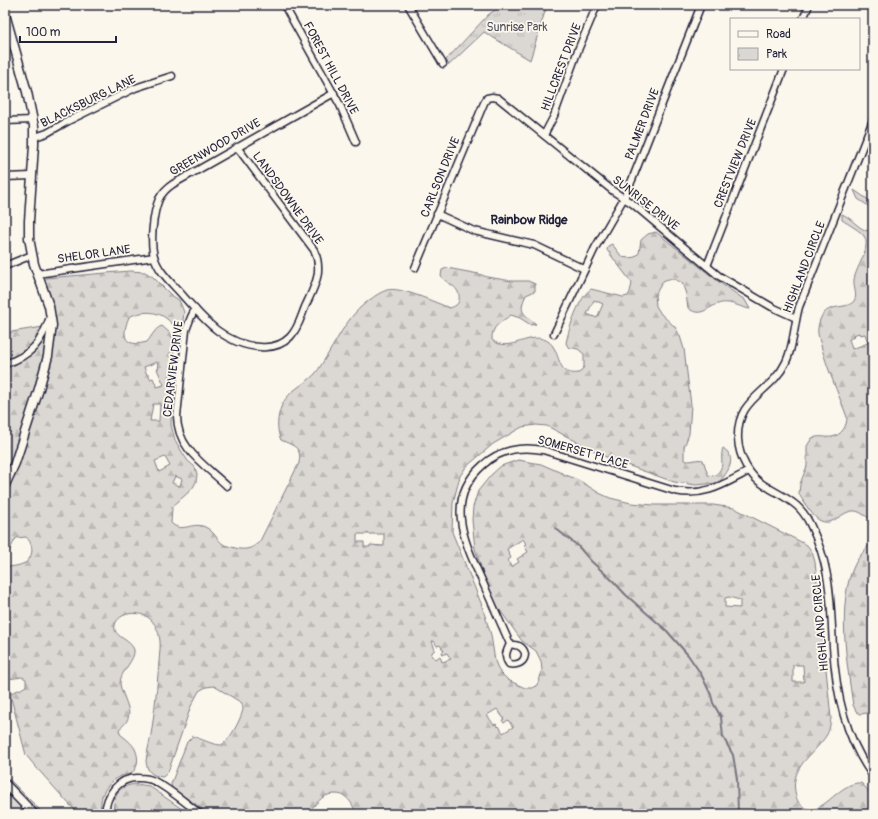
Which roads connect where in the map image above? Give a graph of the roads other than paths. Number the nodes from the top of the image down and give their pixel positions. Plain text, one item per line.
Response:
1 (284, 5) edge
2 (408, 5) edge
3 (597, 5) edge
4 (701, 5) edge
5 (809, 5) edge
6 (5, 14) edge
7 (803, 18) edge
8 (444, 64) dead end
9 (784, 70) edge
10 (172, 76) dead end
11 (334, 94) junction
12 (489, 97) joint
13 (33, 120) junction
14 (873, 120) edge
15 (5, 121) edge
16 (544, 135) junction
17 (35, 137) junction
18 (356, 142) dead end
19 (237, 147) junction
20 (32, 176) junction
21 (5, 177) edge
22 (624, 198) junction
23 (437, 214) junction
24 (32, 255) junction
25 (154, 257) junction
26 (5, 266) edge
27 (707, 266) junction
28 (415, 268) dead end
29 (584, 269) junction
30 (37, 274) junction
31 (195, 309) junction
32 (51, 316) junction
33 (796, 318) junction
34 (554, 334) dead end
35 (5, 364) edge
36 (749, 471) junction
37 (5, 485) edge
38 (227, 486) dead end
39 (510, 644) dead end
40 (873, 776) edge
41 (5, 784) edge
42 (34, 814) edge
43 (105, 814) edge
44 (200, 814) edge

1 - 11 street, FOREST HILL DRIVE
2 - 8 street
3 - 16 street, HILLCREST DRIVE
4 - 22 street, PALMER DRIVE
5 - 7 street
6 - 13 street
9 - 27 street, CRESTVIEW DRIVE
10 - 17 street, BLACKSBURG LANE
11 - 18 street, FOREST HILL DRIVE
11 - 19 street, GREENWOOD DRIVE
12 - 16 street, SUNRISE DRIVE
12 - 23 street, CARLSON DRIVE
13 - 15 street
13 - 17 street
14 - 33 street, HIGHLAND CIRCLE
16 - 22 street, SUNRISE DRIVE
17 - 20 street
19 - 25 street, GREENWOOD DRIVE
19 - 31 street, LANDSDOWNE DRIVE
20 - 21 street
20 - 24 street
22 - 27 street, SUNRISE DRIVE
22 - 29 street, PALMER DRIVE
23 - 28 street, CARLSON DRIVE
23 - 29 street
24 - 26 street
24 - 30 street
25 - 30 street, SHELOR LANE
25 - 31 street, GREENWOOD DRIVE
27 - 33 street, SUNRISE DRIVE
29 - 34 street, PALMER DRIVE
30 - 32 street
31 - 38 street, CEDARVIEW DRIVE
32 - 35 street
32 - 37 street
33 - 36 street, HIGHLAND CIRCLE
36 - 39 street, SOMERSET PLACE
36 - 40 street, HIGHLAND CIRCLE
41 - 42 street
43 - 44 street

